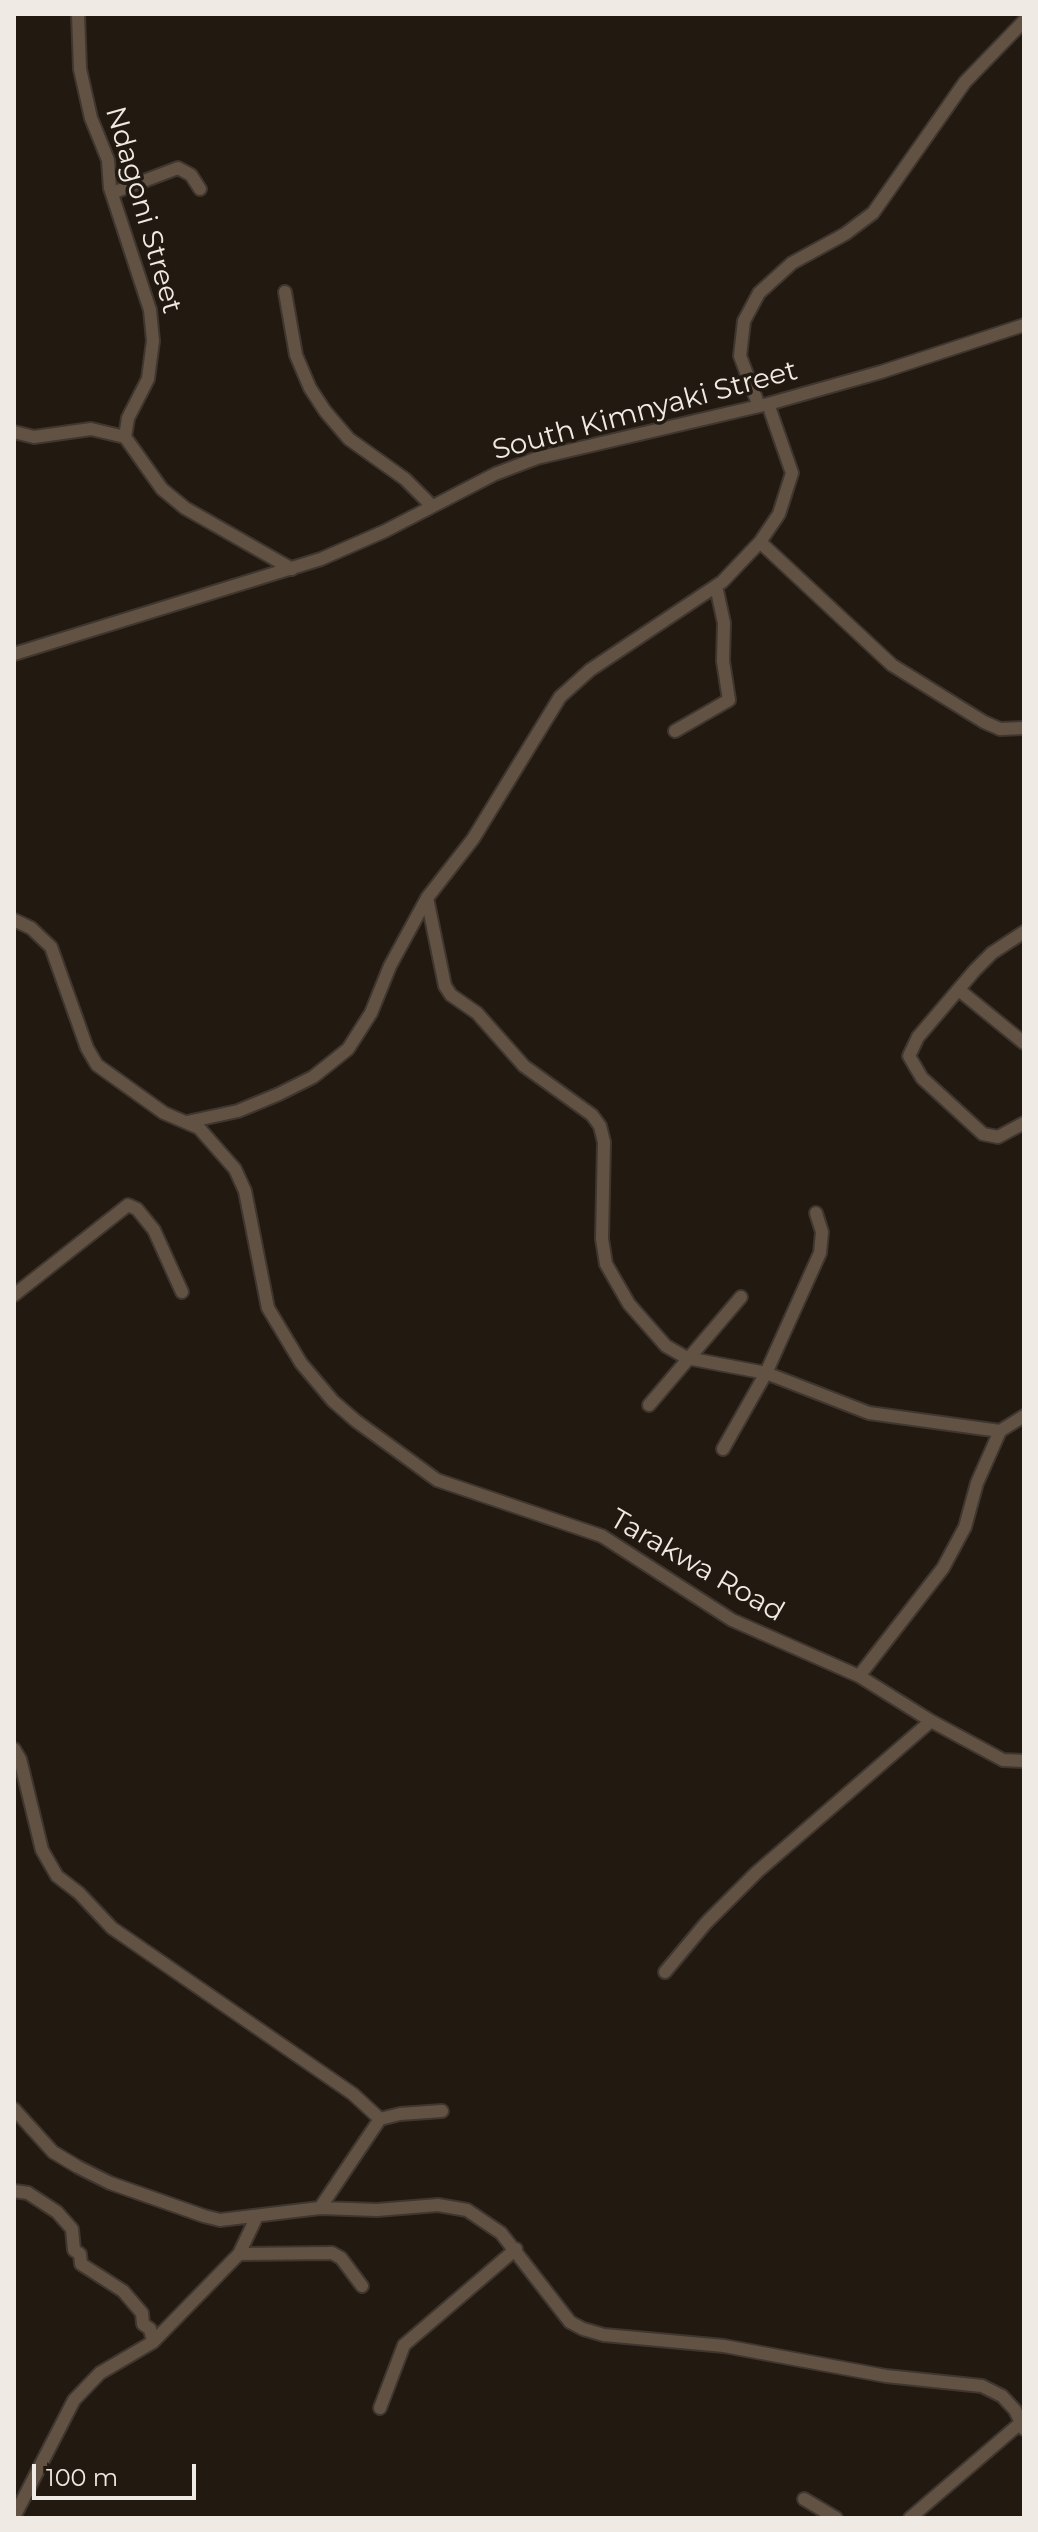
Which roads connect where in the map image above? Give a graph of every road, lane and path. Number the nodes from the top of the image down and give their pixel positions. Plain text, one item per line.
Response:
1 (83, 16) edge
2 (1024, 21) edge
3 (200, 189) dead end
4 (112, 193) junction
5 (285, 292) dead end
6 (1024, 325) edge
7 (764, 405) junction
8 (14, 432) edge
9 (125, 437) junction
10 (431, 505) junction
11 (760, 542) junction
12 (292, 569) junction
13 (716, 586) junction
14 (15, 652) edge
15 (1024, 728) edge
16 (675, 731) dead end
17 (427, 898) junction
18 (14, 920) edge
19 (1024, 932) edge
20 (959, 990) junction
21 (1024, 1043) edge
22 (187, 1122) junction
23 (1024, 1123) edge
24 (816, 1213) dead end
25 (182, 1292) dead end
26 (14, 1295) edge
27 (741, 1297) dead end
28 (687, 1358) junction
29 (766, 1373) junction
30 (649, 1405) dead end
31 (1024, 1416) edge
32 (1000, 1431) junction
33 (723, 1449) dead end
34 (859, 1676) junction
35 (931, 1721) junction
36 (14, 1749) edge
37 (1024, 1761) edge
38 (665, 1972) dead end
39 (14, 2109) edge
40 (442, 2111) dead end
41 (380, 2119) junction
42 (14, 2191) edge
43 (320, 2208) junction
44 (257, 2216) junction
45 (516, 2249) junction
46 (239, 2254) junction
47 (362, 2286) dead end
48 (153, 2342) junction
49 (380, 2408) dead end
50 (1023, 2424) edge
51 (804, 2499) dead end
52 (14, 2517) edge
53 (836, 2518) edge
54 (910, 2518) edge

1 - 4 street, Ndagoni Street
2 - 7 street
3 - 4 street
4 - 9 street, Ndagoni Street
5 - 10 street
6 - 7 street, South Kimnyaki Street
7 - 10 street, South Kimnyaki Street
7 - 11 street
8 - 9 street
9 - 12 street
10 - 12 street, South Kimnyaki Street
11 - 13 street
11 - 15 street
12 - 14 street, South Kimnyaki Street
13 - 16 street
13 - 17 street
17 - 22 street
17 - 28 street
18 - 22 street, Tarakwa Road
19 - 20 street
20 - 21 street
20 - 23 street
22 - 34 street, Tarakwa Road
24 - 29 street
25 - 26 street
27 - 28 street
28 - 29 street
28 - 30 street
29 - 32 street
29 - 33 street
31 - 32 street
32 - 34 street
34 - 35 street, Tarakwa Road
35 - 37 street, Tarakwa Road
35 - 38 street
36 - 41 street
39 - 44 street
40 - 41 street
41 - 43 street
42 - 48 street
43 - 44 street
43 - 45 street
44 - 46 street
45 - 49 street
45 - 50 street
46 - 47 street
46 - 48 street
48 - 52 street
50 - 54 street
51 - 53 street

